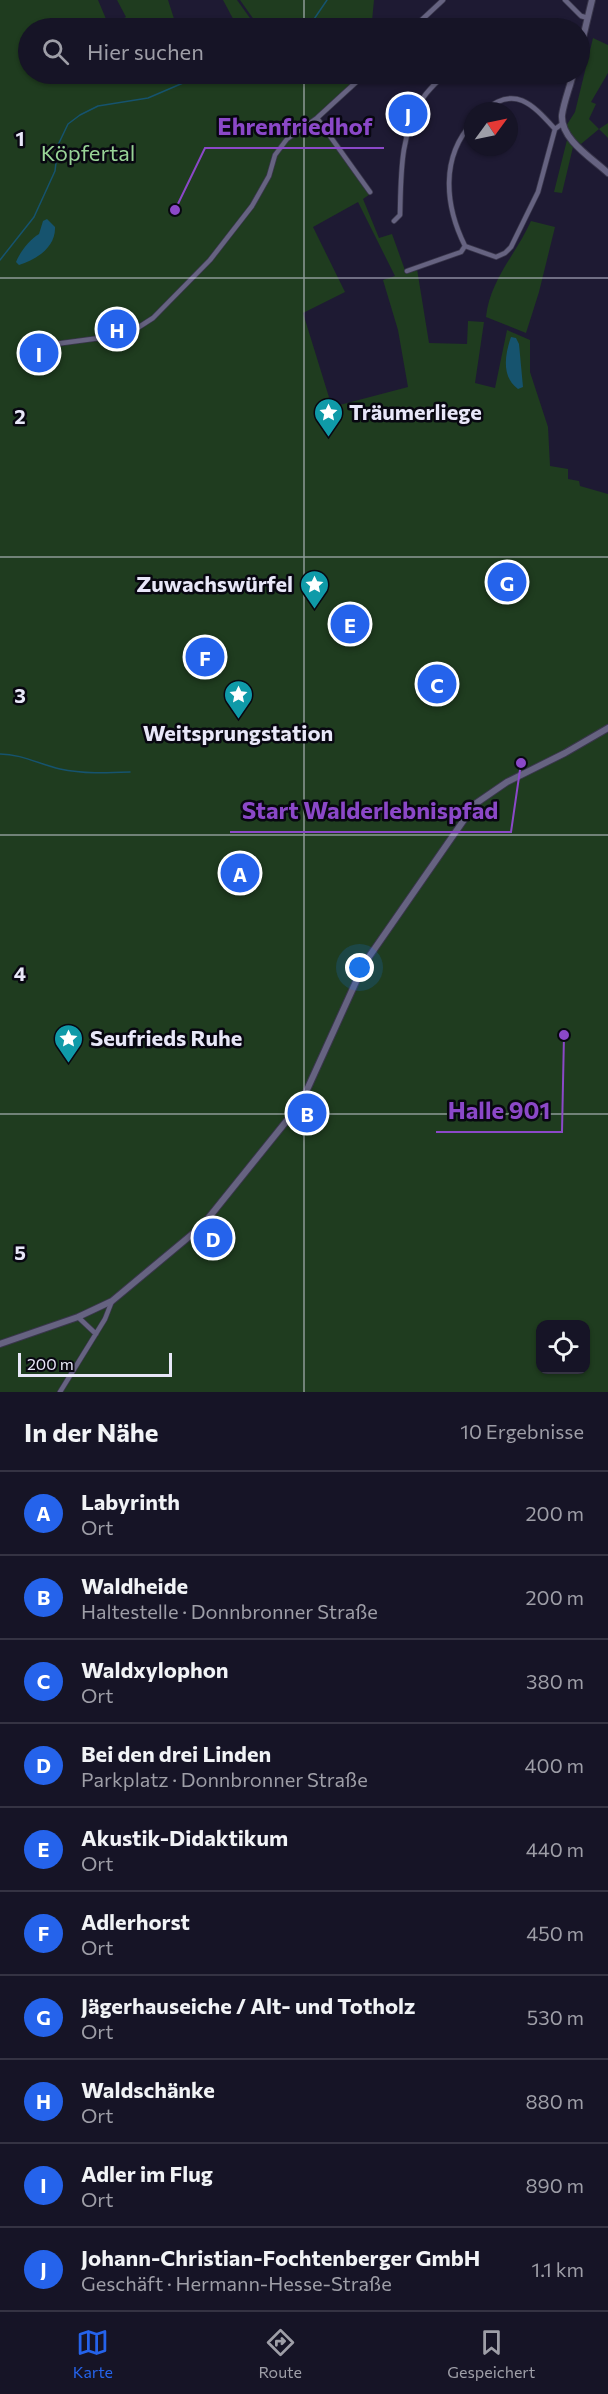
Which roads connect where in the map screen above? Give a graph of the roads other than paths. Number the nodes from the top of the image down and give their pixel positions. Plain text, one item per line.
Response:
1 (442, 0) edge
2 (565, 0) edge
3 (592, 0) edge
4 (423, 18) edge
5 (588, 18) joint
6 (354, 84) edge
7 (435, 84) edge
8 (570, 84) edge
9 (497, 102) edge
10 (318, 118) junction
11 (562, 124) junction
12 (555, 129) junction
13 (464, 134) edge
14 (608, 173) edge
15 (369, 192) dead end
16 (394, 221) dead end
17 (465, 246) junction
18 (407, 271) dead end
19 (55, 344) dead end
20 (608, 728) edge
21 (111, 1301) junction
22 (78, 1317) junction
23 (96, 1334) junction
24 (0, 1344) edge
25 (60, 1392) edge

1 - 4 street
2 - 5 street
3 - 5 street
6 - 10 street
7 - 16 street
8 - 11 street
9 - 12 street
10 - 15 street
10 - 19 street
11 - 12 street
11 - 14 street
12 - 17 street
13 - 17 street
17 - 18 street
20 - 21 street
21 - 22 street
21 - 23 street
22 - 23 street
22 - 24 street
23 - 25 street

